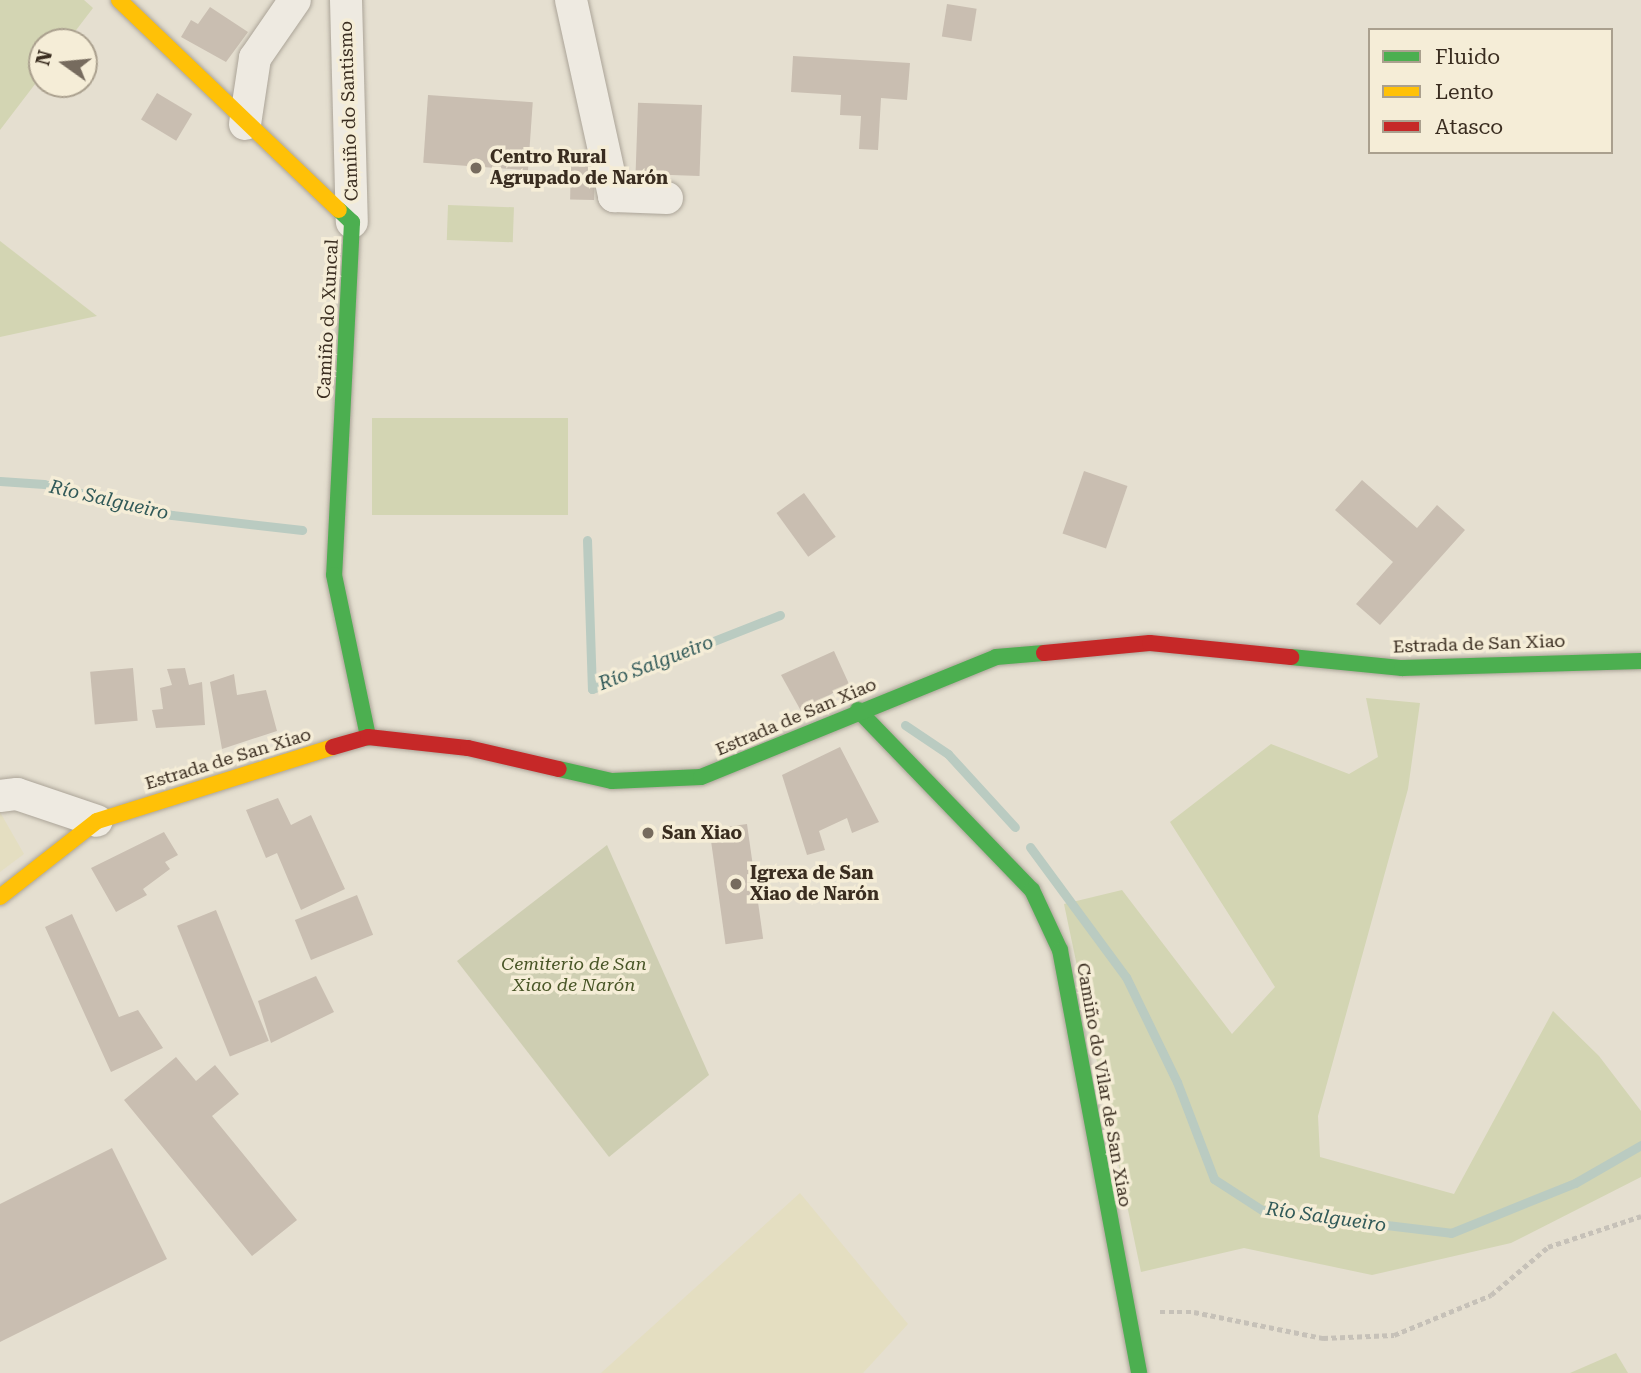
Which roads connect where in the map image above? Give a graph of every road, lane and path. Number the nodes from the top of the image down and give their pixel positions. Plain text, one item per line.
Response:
1 (119, 0) edge
2 (295, 0) edge
3 (346, 0) edge
4 (571, 0) edge
5 (246, 124) junction
6 (667, 198) dead end
7 (352, 222) junction
8 (1641, 661) edge
9 (858, 710) junction
10 (368, 737) junction
11 (0, 796) edge
12 (97, 821) junction
13 (0, 897) edge
14 (1641, 1216) edge
15 (1124, 1311) junction
16 (1139, 1373) edge

1 - 5 street, Camiño do Xuncal
2 - 5 street
3 - 7 street, Camiño do Santismo
4 - 6 street
5 - 7 street, Camiño do Xuncal
7 - 10 street, Camiño do Xuncal
8 - 9 street, Estrada de San Xiao
9 - 10 street, Estrada de San Xiao
9 - 15 street, Camiño do Vilar de San Xiao
10 - 12 street, Estrada de San Xiao
11 - 12 street
12 - 13 street, Estrada de San Xiao
14 - 15 path
15 - 16 street, Camiño do Vilar de San Xiao

